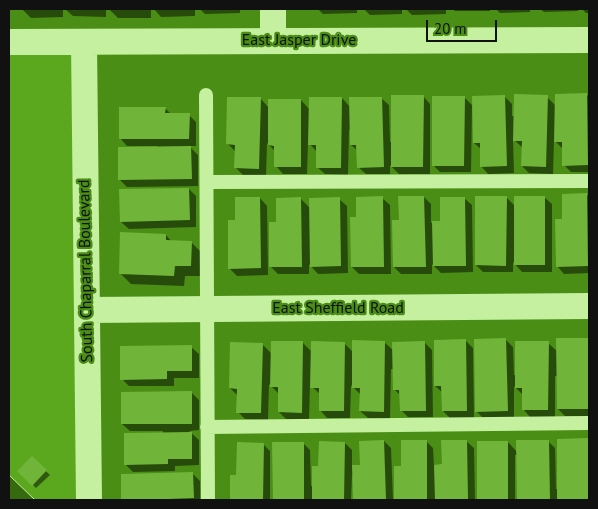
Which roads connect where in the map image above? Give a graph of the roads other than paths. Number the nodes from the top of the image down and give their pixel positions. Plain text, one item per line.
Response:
1 (273, 9) edge
2 (273, 40) junction
3 (589, 40) edge
4 (9, 42) edge
5 (84, 42) junction
6 (206, 95) dead end
7 (589, 181) edge
8 (207, 182) junction
9 (589, 306) edge
10 (207, 309) junction
11 (87, 310) junction
12 (589, 423) edge
13 (207, 427) junction
14 (89, 500) edge
15 (208, 500) edge

1 - 2 street
2 - 3 street, East Jasper Drive
2 - 5 street, East Jasper Drive
4 - 5 street, East Jasper Drive
5 - 11 street, South Chaparral Boulevard
6 - 8 lane
7 - 8 lane
8 - 10 lane
9 - 10 street, East Sheffield Road
10 - 11 street, East Sheffield Road
10 - 13 lane
11 - 14 street, South Chaparral Boulevard
12 - 13 lane
13 - 15 lane

